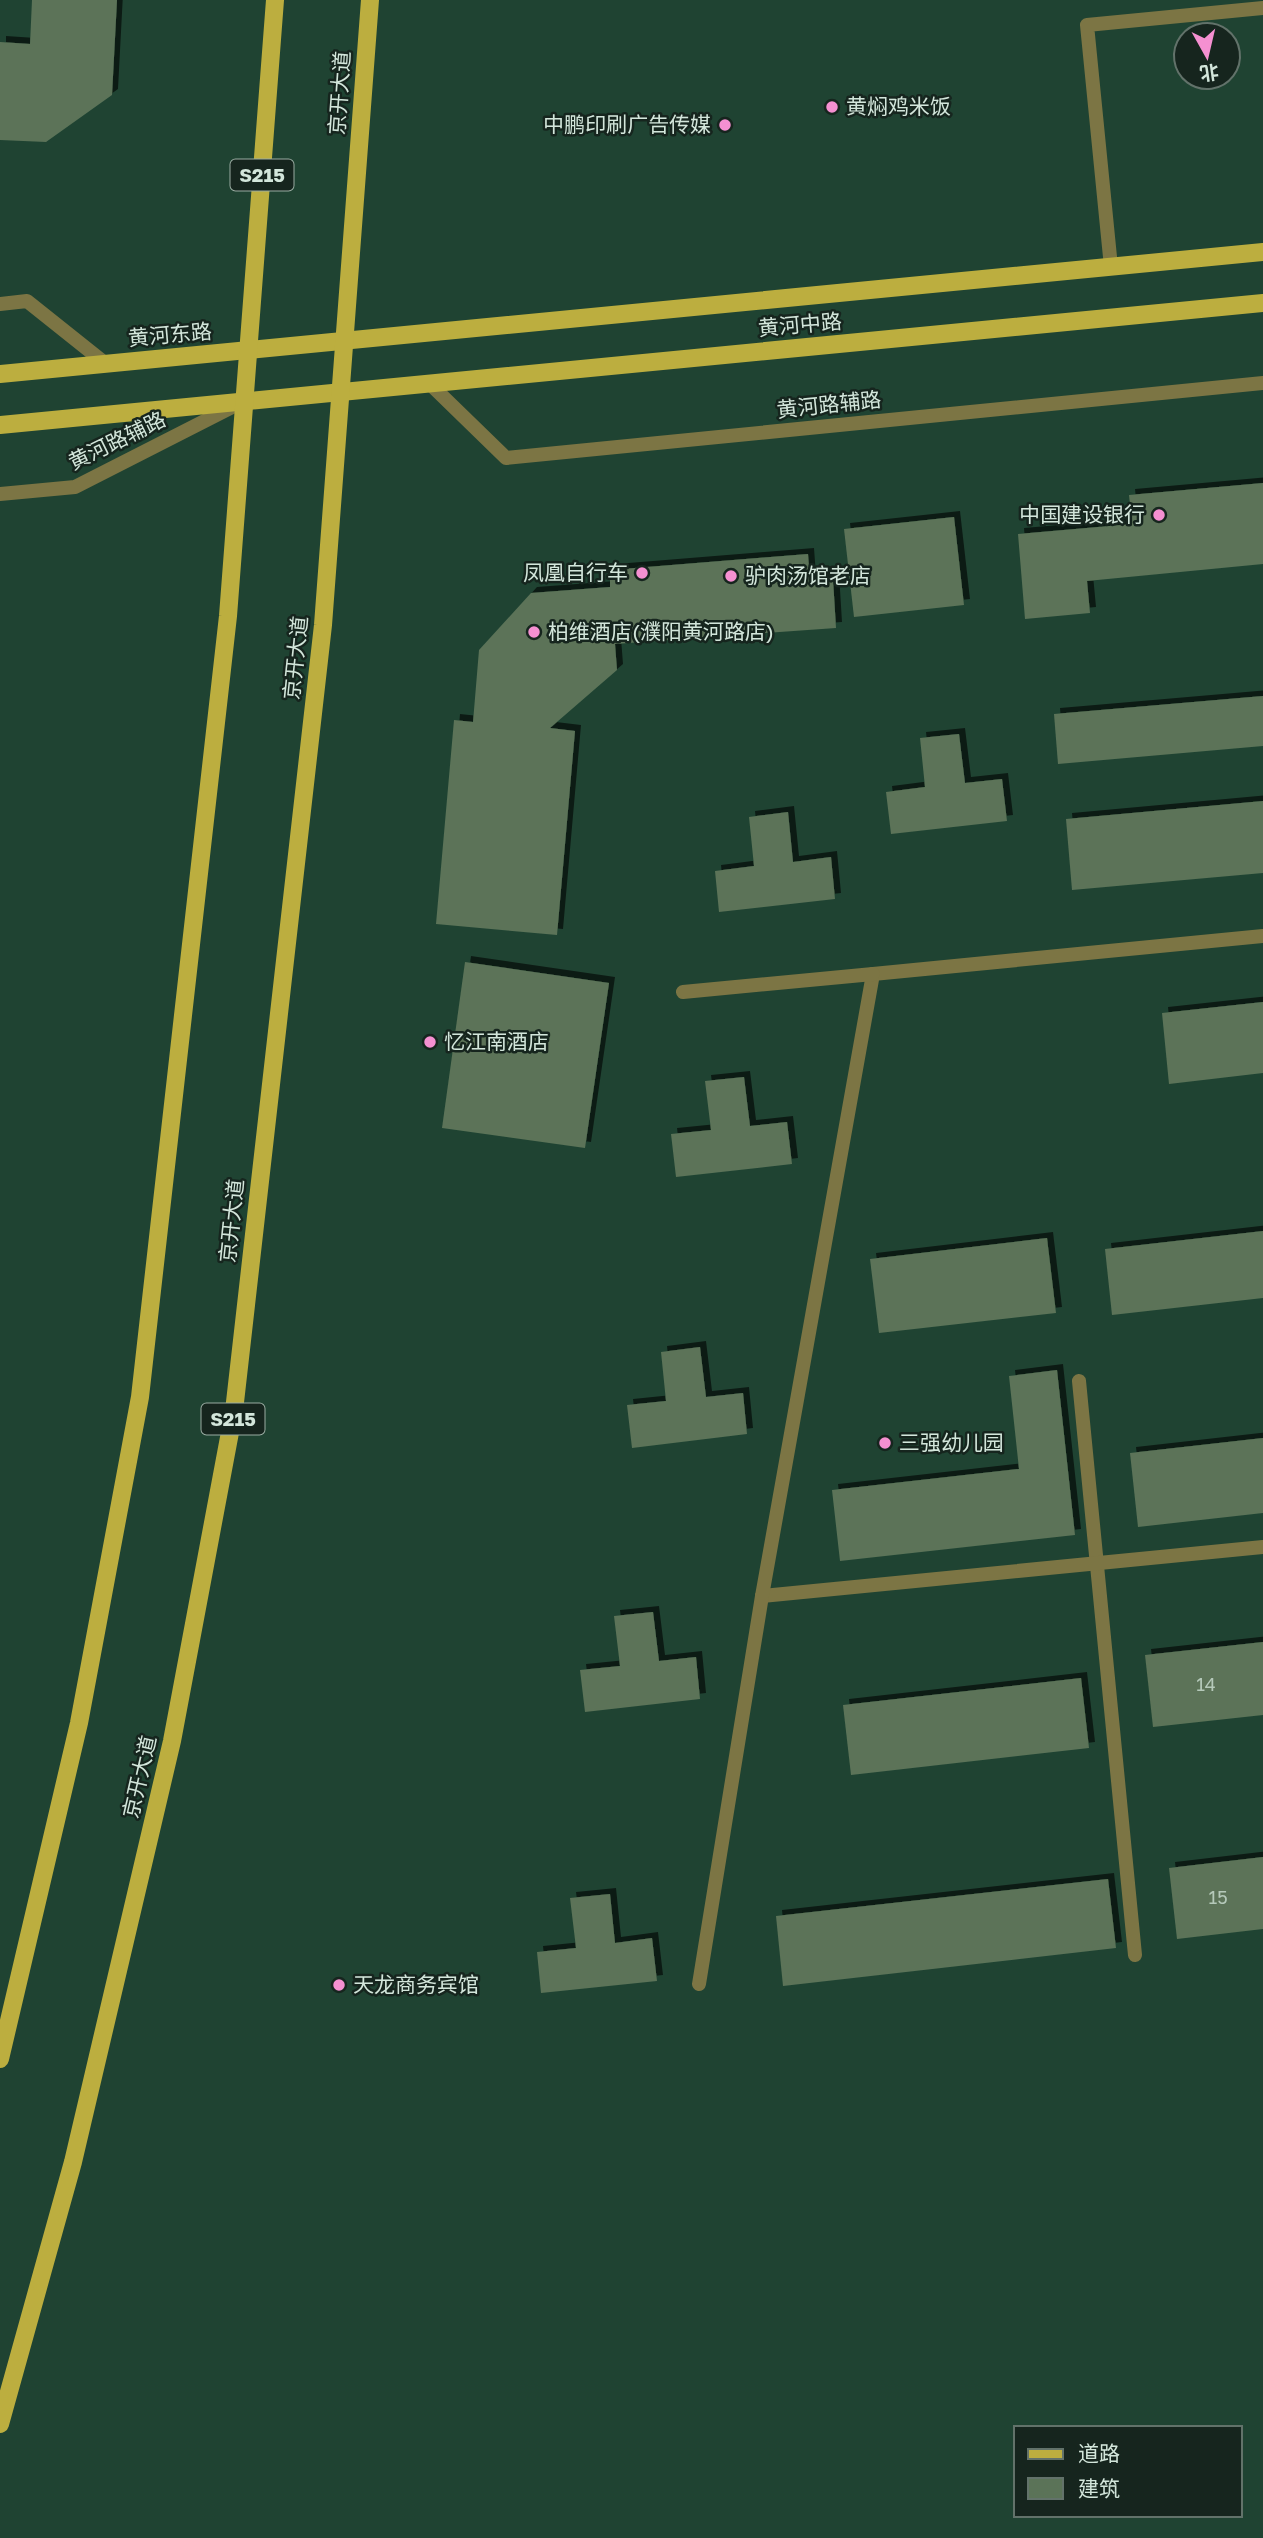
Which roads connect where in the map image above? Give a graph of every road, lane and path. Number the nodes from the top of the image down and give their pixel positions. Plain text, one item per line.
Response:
1 (275, 0) edge
2 (370, 0) edge
3 (1263, 8) edge
4 (1263, 252) edge
5 (1111, 267) junction
6 (1263, 303) edge
7 (0, 304) edge
8 (345, 341) junction
9 (248, 351) junction
10 (106, 364) junction
11 (0, 374) edge
12 (429, 383) junction
13 (1263, 383) edge
14 (341, 392) junction
15 (244, 401) junction
16 (0, 425) edge
17 (0, 494) edge
18 (1263, 936) edge
19 (873, 974) junction
20 (683, 992) dead end
21 (1079, 1381) dead end
22 (1263, 1548) edge
23 (1096, 1565) junction
24 (762, 1596) junction
25 (1135, 1955) dead end
26 (699, 1984) dead end
27 (0, 2059) edge
28 (0, 2424) edge

1 - 9 main road, S215
2 - 8 main road, 京开大道 / S215
3 - 5 street
4 - 5 main road, 黄河中路
5 - 8 main road, 黄河中路
6 - 12 main road, 黄河中路
7 - 10 street
8 - 9 main road, 黄河东路
8 - 14 main road, 京开大道 / S215
9 - 10 main road, 黄河东路
9 - 15 main road, S215
10 - 11 main road, 黄河东路
12 - 13 street, 黄河路辅路
12 - 14 main road, 黄河中路
14 - 15 main road
14 - 28 main road, 京开大道 / S215
15 - 16 main road
15 - 17 street, 黄河路辅路
15 - 27 main road, S215
18 - 19 street
19 - 20 street
19 - 24 street
21 - 23 street
22 - 23 street
23 - 24 street
23 - 25 street
24 - 26 street

